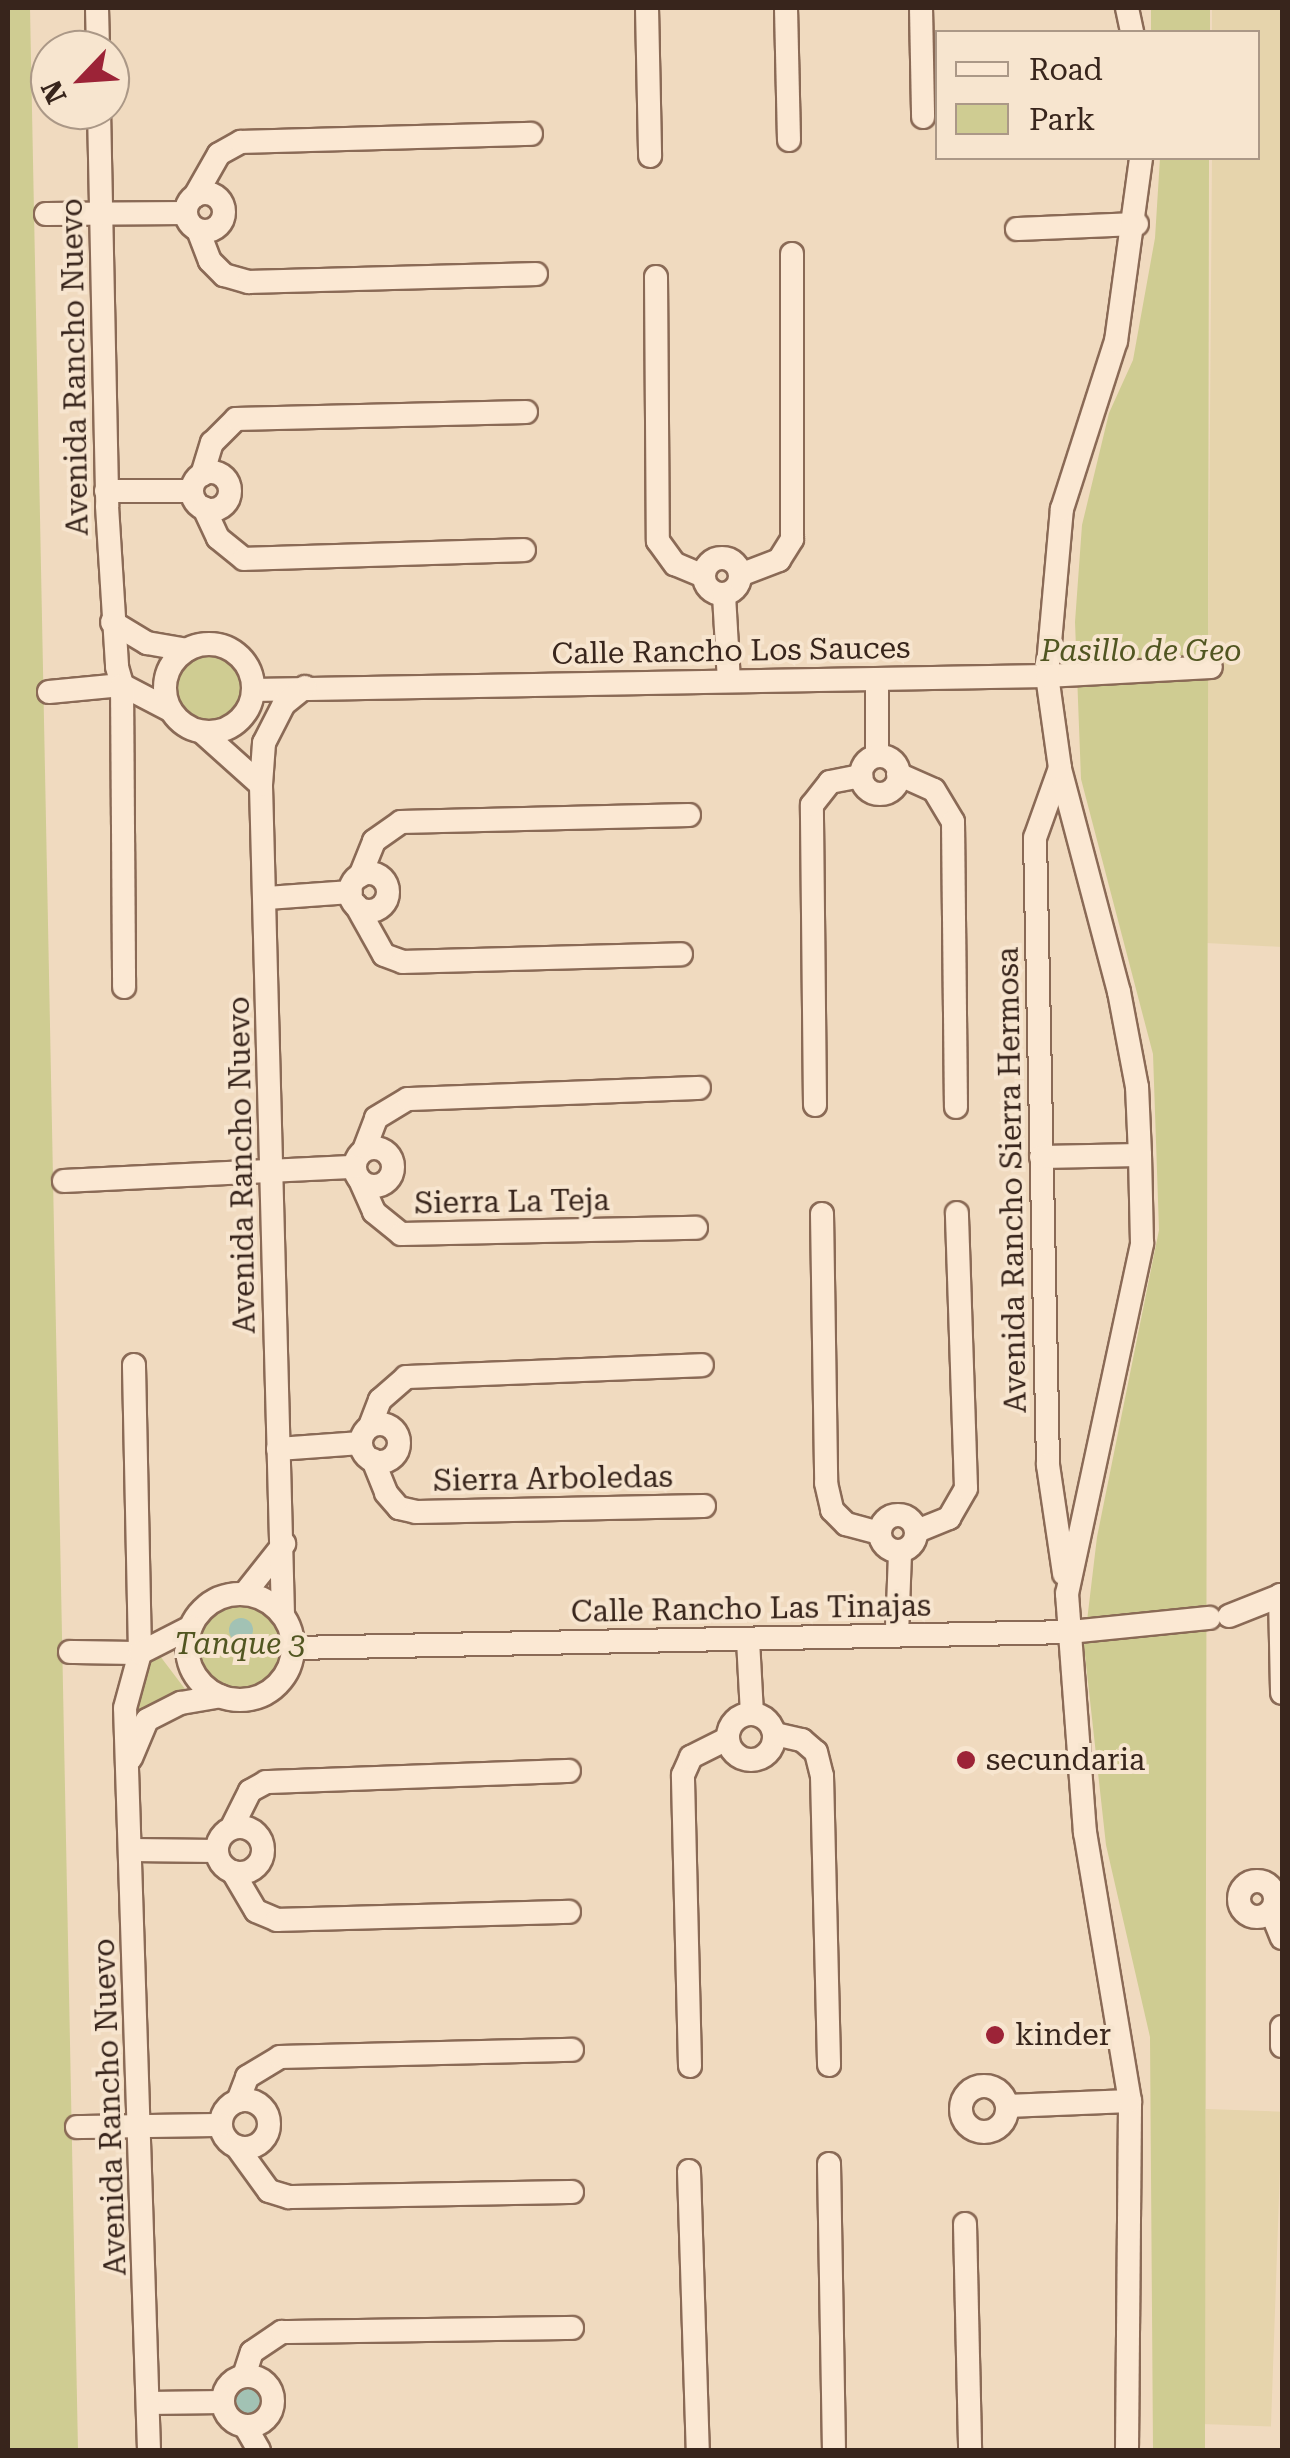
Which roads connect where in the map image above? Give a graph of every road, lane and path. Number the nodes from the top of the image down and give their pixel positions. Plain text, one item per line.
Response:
1 (647, 8) edge
2 (786, 8) edge
3 (921, 8) edge
4 (923, 117) dead end
5 (100, 130) edge
6 (531, 134) dead end
7 (789, 140) dead end
8 (650, 156) dead end
9 (1142, 160) edge
10 (193, 213) junction
11 (46, 214) dead end
12 (102, 215) junction
13 (1136, 224) junction
14 (1017, 229) dead end
15 (792, 254) dead end
16 (536, 274) dead end
17 (656, 276) dead end
18 (526, 412) dead end
19 (106, 491) junction
20 (200, 491) junction
21 (524, 550) dead end
22 (740, 574) junction
23 (703, 576) junction
24 (724, 595) junction
25 (112, 622) junction
26 (186, 650) junction
27 (1211, 667) dead end
28 (1047, 676) junction
29 (876, 679) junction
30 (729, 681) junction
31 (122, 684) junction
32 (304, 687) junction
33 (49, 692) dead end
34 (251, 699) junction
35 (170, 710) junction
36 (202, 732) junction
37 (264, 743) junction
38 (877, 756) junction
39 (1060, 768) junction
40 (898, 774) junction
41 (861, 776) junction
42 (262, 786) junction
43 (690, 815) dead end
44 (355, 891) junction
45 (267, 898) junction
46 (682, 954) dead end
47 (124, 986) dead end
48 (699, 1088) dead end
49 (816, 1105) dead end
50 (956, 1107) dead end
51 (1140, 1155) junction
52 (1041, 1157) junction
53 (360, 1166) junction
54 (272, 1173) junction
55 (64, 1181) dead end
56 (957, 1213) dead end
57 (822, 1214) dead end
58 (696, 1228) dead end
59 (134, 1365) dead end
60 (702, 1365) dead end
61 (368, 1443) junction
62 (278, 1449) junction
63 (704, 1506) dead end
64 (917, 1531) junction
65 (880, 1533) junction
66 (284, 1544) junction
67 (900, 1552) junction
68 (245, 1594) junction
69 (1066, 1594) junction
70 (1282, 1595) edge
71 (283, 1615) junction
72 (191, 1628) junction
73 (1070, 1632) junction
74 (897, 1635) junction
75 (748, 1640) junction
76 (294, 1648) junction
77 (70, 1652) dead end
78 (140, 1653) junction
79 (1282, 1693) edge
80 (220, 1696) junction
81 (752, 1713) junction
82 (775, 1734) junction
83 (728, 1739) junction
84 (129, 1761) junction
85 (568, 1771) dead end
86 (232, 1827) junction
87 (132, 1850) junction
88 (216, 1851) junction
89 (232, 1872) junction
90 (1275, 1896) edge
91 (569, 1912) dead end
92 (1282, 1938) edge
93 (1282, 2027) edge
94 (1282, 2046) edge
95 (572, 2050) dead end
96 (829, 2065) dead end
97 (690, 2066) dead end
98 (238, 2101) junction
99 (1130, 2102) junction
100 (1007, 2106) dead end
101 (221, 2125) junction
102 (142, 2126) junction
103 (77, 2127) dead end
104 (238, 2147) junction
105 (830, 2164) dead end
106 (689, 2170) dead end
107 (572, 2192) dead end
108 (965, 2224) dead end
109 (572, 2328) dead end
110 (244, 2376) junction
111 (223, 2402) junction
112 (148, 2403) junction
113 (245, 2426) junction
114 (149, 2450) edge
115 (259, 2450) edge
116 (698, 2450) edge
117 (834, 2450) edge
118 (970, 2450) edge
119 (1127, 2450) edge

1 - 8 street
2 - 7 street
3 - 4 street
5 - 12 street, Avenida Rancho Nuevo
6 - 10 street
9 - 13 street, Avenida Rancho Sierra Hermosa
10 - 12 street
10 - 16 street
11 - 12 street
12 - 19 street, Avenida Rancho Nuevo
13 - 14 street
13 - 28 street, Avenida Rancho Sierra Hermosa
15 - 22 street
17 - 23 street
18 - 20 street
19 - 20 street
19 - 25 street, Avenida Rancho Nuevo
20 - 21 street
22 - 23 street
22 - 24 street
23 - 24 street
24 - 30 street
25 - 26 street
25 - 31 street, Avenida Rancho Nuevo
26 - 34 street
26 - 35 street
27 - 28 street, Calle Rancho Los Sauces
28 - 29 street, Calle Rancho Los Sauces
28 - 39 street, Avenida Rancho Sierra Hermosa
29 - 30 street, Calle Rancho Los Sauces
29 - 38 street
30 - 32 street, Calle Rancho Los Sauces
31 - 33 street
31 - 35 street
31 - 47 street, Avenida Rancho Nuevo
32 - 34 street, Calle Rancho Los Sauces
32 - 37 street
34 - 36 street
34 - 37 street
35 - 36 street
36 - 42 street
37 - 42 street, Avenida Rancho Nuevo
38 - 40 street
38 - 41 street
39 - 51 street, Avenida Rancho Sierra Hermosa
39 - 52 street, Avenida Rancho Sierra Hermosa
40 - 41 street
40 - 50 street
41 - 49 street
42 - 45 street, Avenida Rancho Nuevo
43 - 44 street
44 - 45 street
44 - 46 street
45 - 54 street, Avenida Rancho Nuevo
48 - 53 street
51 - 52 street
51 - 69 street, Avenida Rancho Sierra Hermosa
52 - 69 street, Avenida Rancho Sierra Hermosa
53 - 54 street
53 - 58 street, Sierra La Teja
54 - 55 street
54 - 62 street, Avenida Rancho Nuevo
56 - 64 street
57 - 65 street
59 - 78 street, Avenida Rancho Nuevo
60 - 61 street
61 - 62 street
61 - 63 street, Sierra Arboledas
62 - 66 street, Avenida Rancho Nuevo
64 - 65 street
64 - 67 street
65 - 67 street
66 - 68 street
66 - 71 street, Avenida Rancho Nuevo
67 - 74 street
68 - 71 street
68 - 72 street
69 - 73 street, Avenida Rancho Sierra Hermosa
70 - 73 street, Calle Rancho Las Tinajas
70 - 79 street
71 - 76 street
72 - 78 street
72 - 80 street
73 - 74 street, Calle Rancho Las Tinajas
73 - 99 street, Avenida Rancho Sierra Hermosa
74 - 75 street, Calle Rancho Las Tinajas
75 - 76 street, Calle Rancho Las Tinajas
75 - 81 street
76 - 80 street
77 - 78 street
78 - 84 street, Avenida Rancho Nuevo
80 - 84 street
81 - 82 street
81 - 83 street
82 - 83 street
82 - 96 street
83 - 97 street
84 - 87 street, Avenida Rancho Nuevo
85 - 86 street
86 - 88 street
86 - 89 street
87 - 88 street
87 - 102 street, Avenida Rancho Nuevo
88 - 89 street
89 - 91 street
90 - 92 street
93 - 94 street
95 - 98 street
98 - 101 street
98 - 104 street
99 - 100 street
99 - 119 street, Avenida Rancho Sierra Hermosa
101 - 102 street
101 - 104 street
102 - 103 street
102 - 112 street, Avenida Rancho Nuevo
104 - 107 street
105 - 117 street
106 - 116 street
108 - 118 street
109 - 110 street
110 - 111 street
110 - 113 street
111 - 112 street
111 - 113 street
112 - 114 street, Avenida Rancho Nuevo
113 - 115 street

